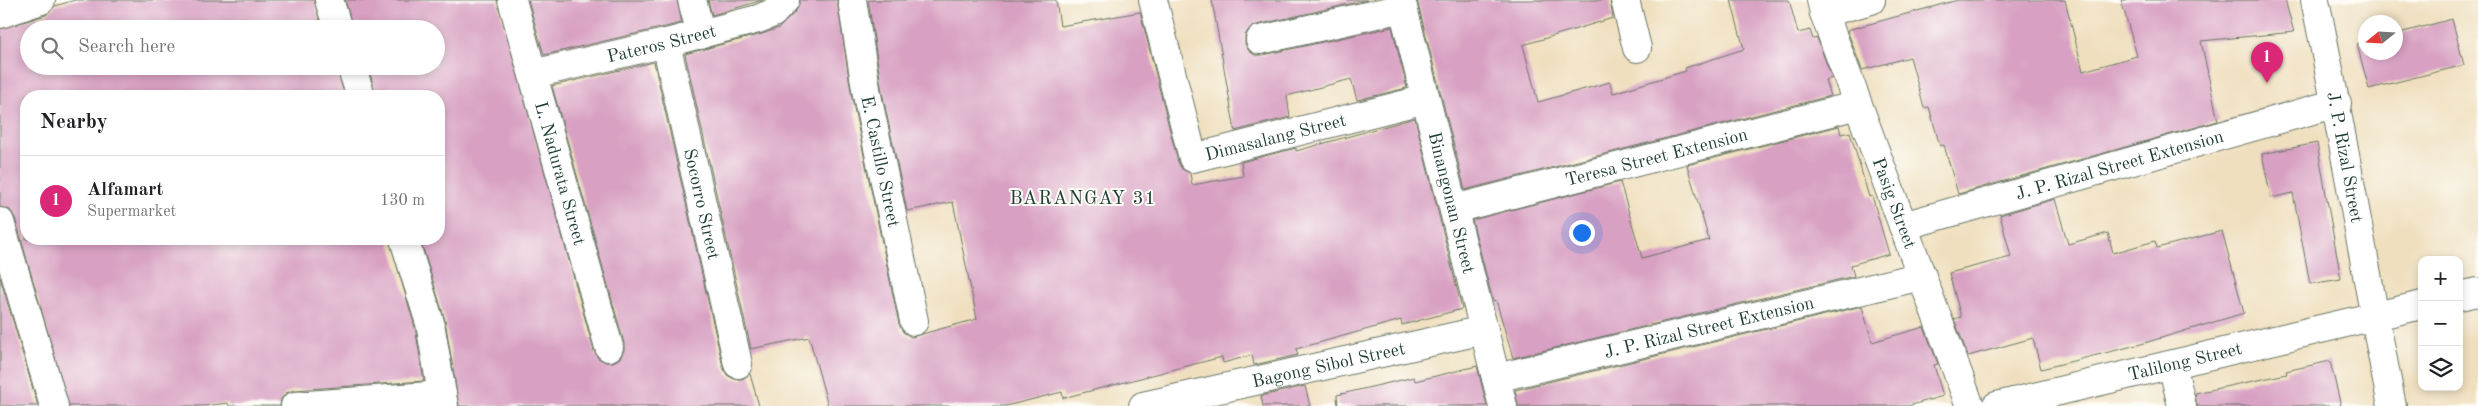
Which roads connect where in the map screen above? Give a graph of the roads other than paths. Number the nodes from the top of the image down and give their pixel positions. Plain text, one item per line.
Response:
1 (41, 0) edge
2 (328, 0) edge
3 (512, 0) edge
4 (692, 0) edge
5 (785, 0) edge
6 (852, 0) edge
7 (1153, 0) edge
8 (1625, 0) edge
9 (1871, 0) edge
10 (2315, 0) edge
11 (1402, 4) edge
12 (1823, 6) edge
13 (0, 14) edge
14 (335, 20) edge
15 (701, 35) junction
16 (1260, 40) dead end
17 (666, 43) junction
18 (1637, 48) dead end
19 (532, 74) junction
20 (354, 75) edge
21 (359, 90) edge
22 (1426, 99) junction
23 (2337, 104) junction
24 (1858, 105) junction
25 (1454, 209) junction
26 (0, 222) edge
27 (1903, 226) junction
28 (406, 245) edge
29 (1922, 276) junction
30 (2478, 292) edge
31 (2463, 295) edge
32 (2418, 305) edge
33 (2374, 315) junction
34 (914, 321) dead end
35 (1484, 330) junction
36 (609, 347) dead end
37 (738, 364) dead end
38 (2172, 364) junction
39 (1496, 378) junction
40 (443, 401) edge
41 (54, 406) edge
42 (295, 406) edge
43 (1143, 406) edge
44 (1503, 406) edge
45 (1970, 406) edge
46 (1996, 406) edge
47 (2182, 406) edge
48 (2392, 406) edge

1 - 13 street
2 - 14 street
3 - 19 street, L. Nadurata Street
4 - 15 street
5 - 15 street, Pateros Street
6 - 34 street, E. Castillo Street
7 - 22 street, Dimasalang Street
8 - 18 street
9 - 12 street
10 - 23 street, J. P. Rizal Street
11 - 16 street
11 - 22 street, Binangonan Street
12 - 24 street, Pasig Street
15 - 17 street, Pateros Street
17 - 19 street, Pateros Street
17 - 37 street, Socorro Street
19 - 36 street, L. Nadurata Street
20 - 21 street
22 - 25 street, Binangonan Street
23 - 27 street, J. P. Rizal Street Extension
23 - 33 street, J. P. Rizal Street
24 - 25 street, Teresa Street Extension
24 - 27 street, Pasig Street
25 - 35 street, Binangonan Street
26 - 41 street
27 - 29 street, Pasig Street
28 - 40 street
29 - 39 street, J. P. Rizal Street Extension
29 - 45 street, Pasig Street
30 - 31 street
32 - 33 street, Talilong Street
33 - 38 street, Talilong Street
33 - 48 street, J. P. Rizal Street
35 - 39 street, Binangonan Street
35 - 43 street, Bagong Sibol Street
38 - 46 street, Talilong Street
38 - 47 street
39 - 44 street, Binangonan Street
40 - 42 street

